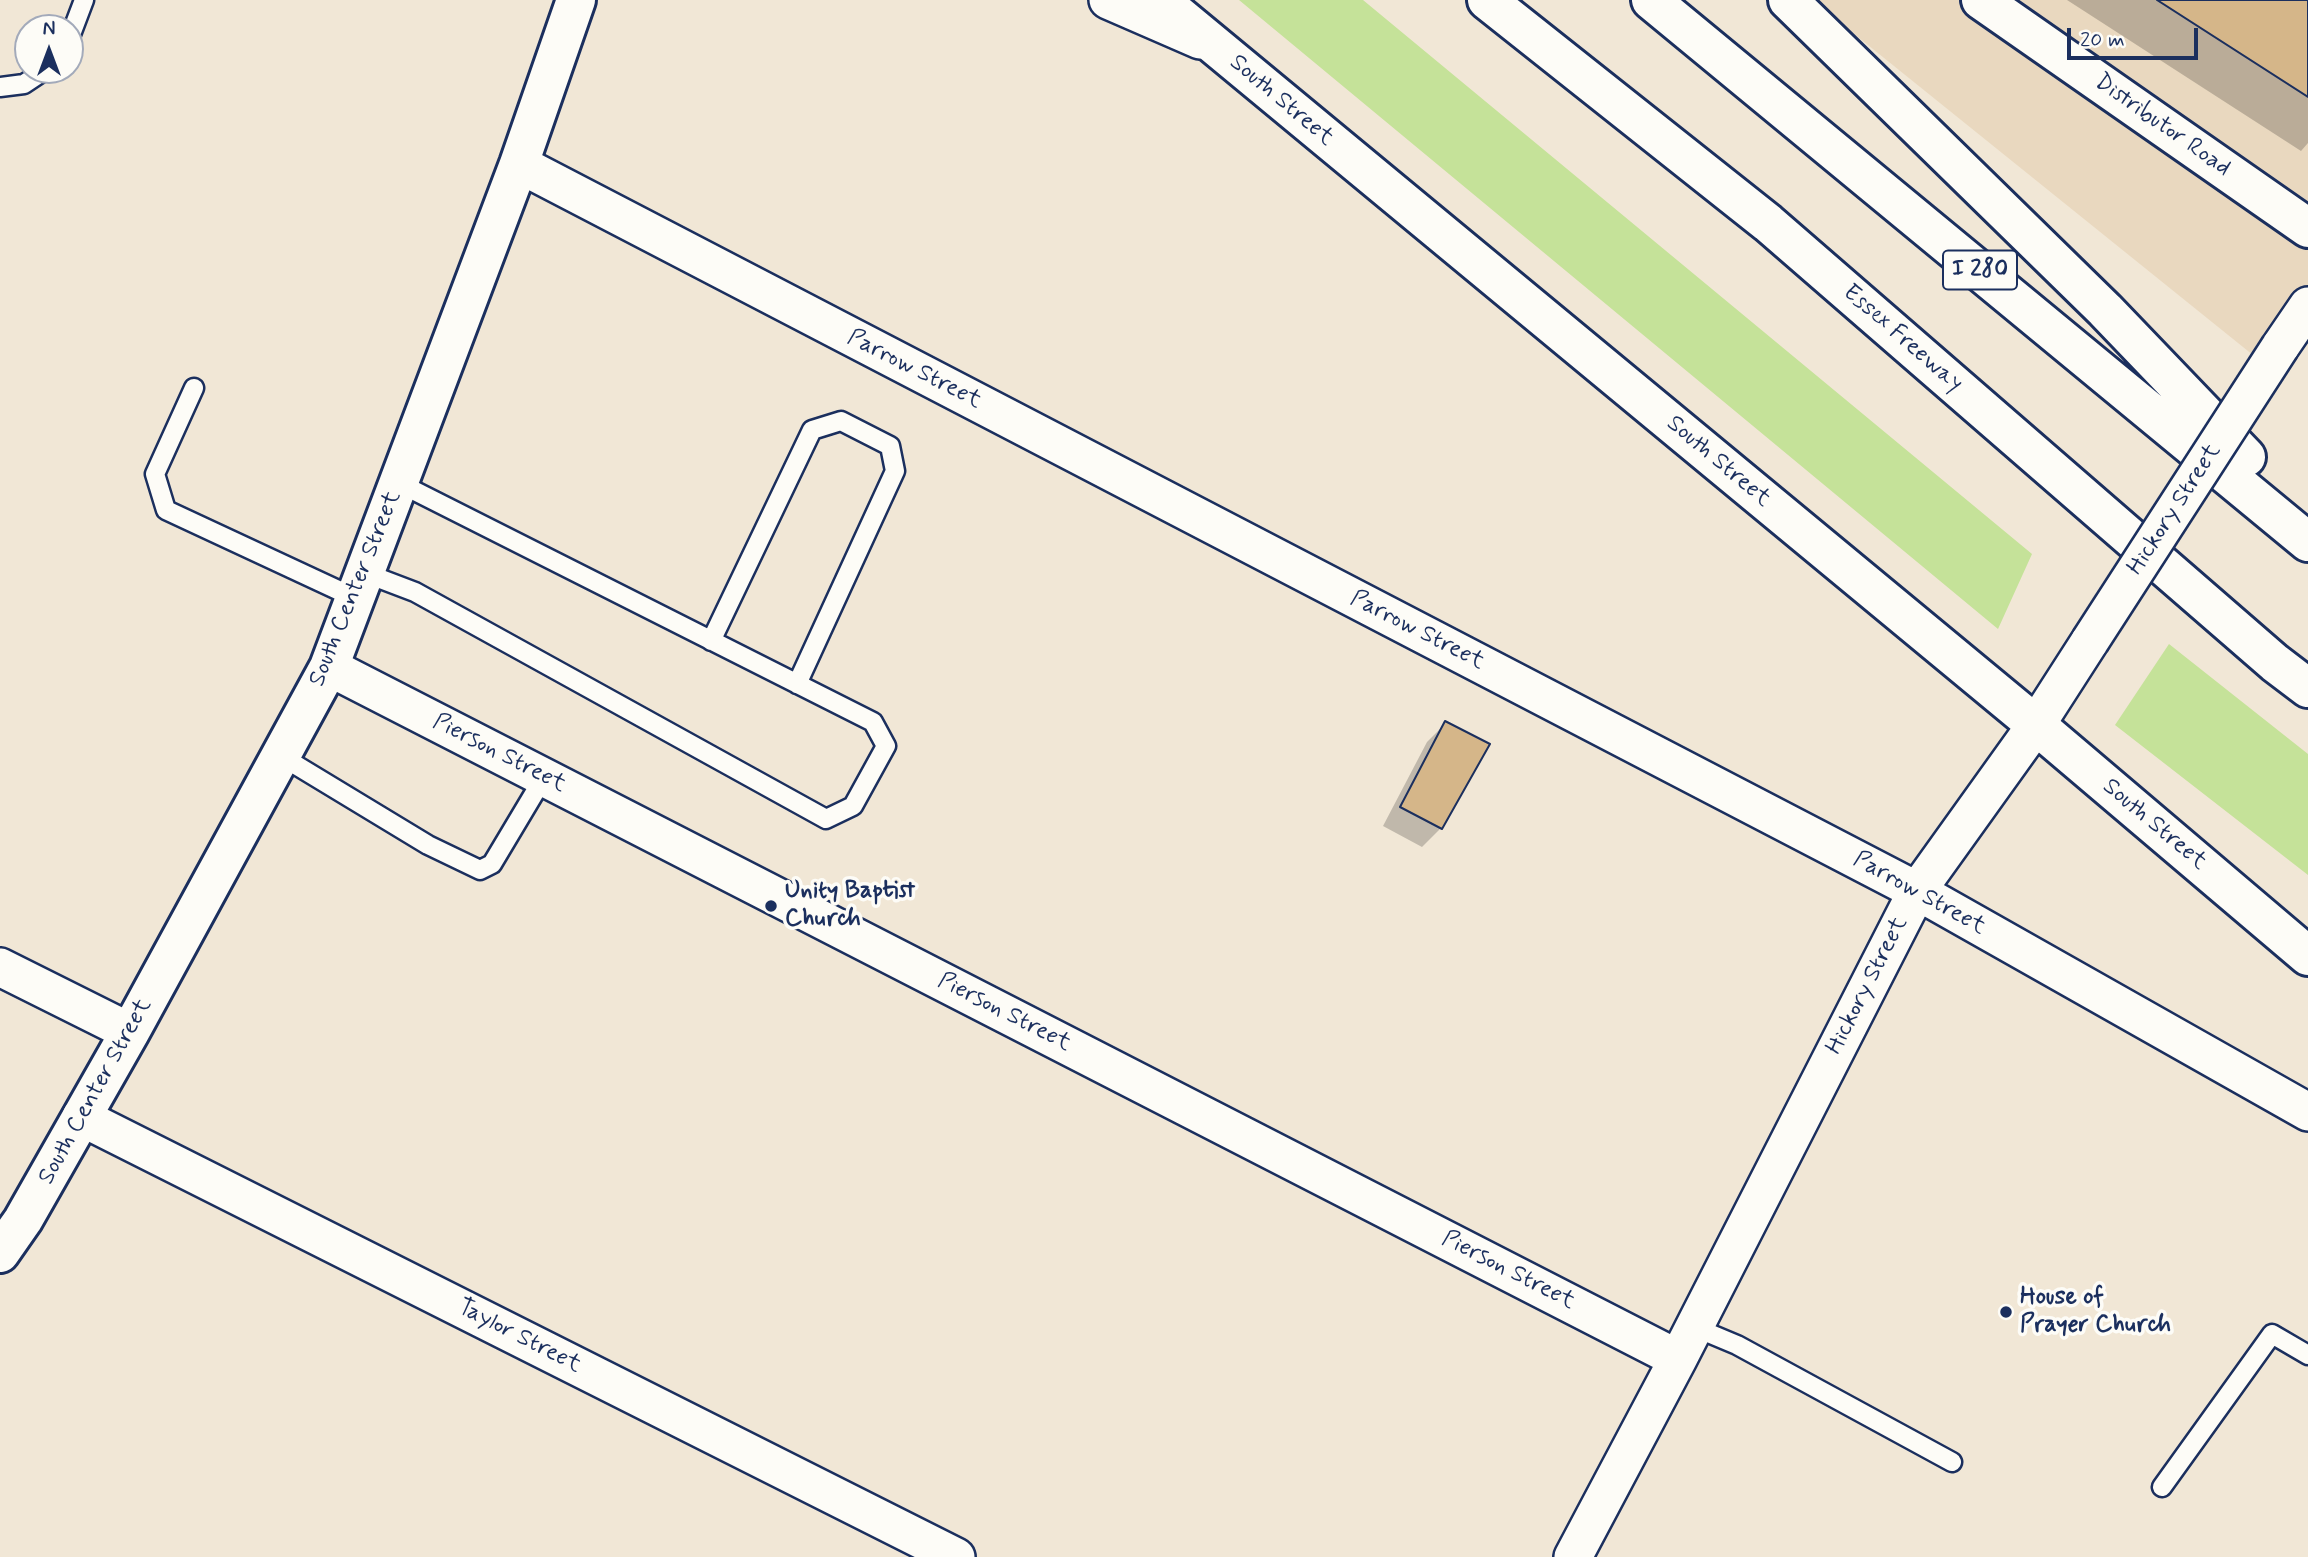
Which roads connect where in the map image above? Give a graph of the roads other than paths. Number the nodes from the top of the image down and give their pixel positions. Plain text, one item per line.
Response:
1 (576, 0) edge
2 (1108, 0) edge
3 (1160, 0) edge
4 (1487, 0) edge
5 (1651, 0) edge
6 (1788, 0) edge
7 (1982, 0) edge
8 (1217, 48) junction
9 (24, 84) edge
10 (0, 87) edge
11 (519, 164) junction
12 (2308, 228) edge
13 (2308, 306) edge
14 (194, 388) dead end
15 (399, 483) junction
16 (2308, 522) edge
17 (2308, 542) edge
18 (360, 586) junction
19 (711, 640) junction
20 (329, 667) junction
21 (797, 684) junction
22 (2308, 688) edge
23 (2036, 725) junction
24 (281, 756) junction
25 (544, 776) junction
26 (1917, 891) junction
27 (2308, 956) edge
28 (0, 967) edge
29 (130, 1032) junction
30 (2308, 1112) edge
31 (81, 1117) junction
32 (0, 1253) edge
33 (1686, 1343) junction
34 (2308, 1355) edge
35 (1952, 1462) dead end
36 (2162, 1487) dead end
37 (957, 1557) edge
38 (1573, 1557) edge

1 - 11 main road, South Center Street
2 - 8 street, South Street
3 - 8 main road
4 - 22 main road, Essex Freeway
5 - 17 main road, I 280
6 - 16 main road
7 - 12 main road, Distributor Road
8 - 23 main road, South Street
9 - 10 lane
11 - 15 main road, South Center Street
11 - 26 street, Parrow Street
13 - 23 street, Hickory Street, bridge
14 - 18 lane
15 - 18 main road, South Center Street
15 - 19 lane
18 - 20 main road, South Center Street
18 - 21 lane
19 - 21 lane
19 - 21 lane
20 - 24 main road, South Center Street
20 - 25 street, Pierson Street
23 - 26 street, Hickory Street
23 - 27 main road, South Street
24 - 25 lane
24 - 29 main road, South Center Street
25 - 33 street, Pierson Street
26 - 30 street, Parrow Street
26 - 33 street, Hickory Street
28 - 29 street
29 - 31 main road, South Center Street
31 - 32 main road, South Center Street
31 - 37 street, Taylor Street
33 - 35 lane
33 - 38 street, Hickory Street
34 - 36 lane

